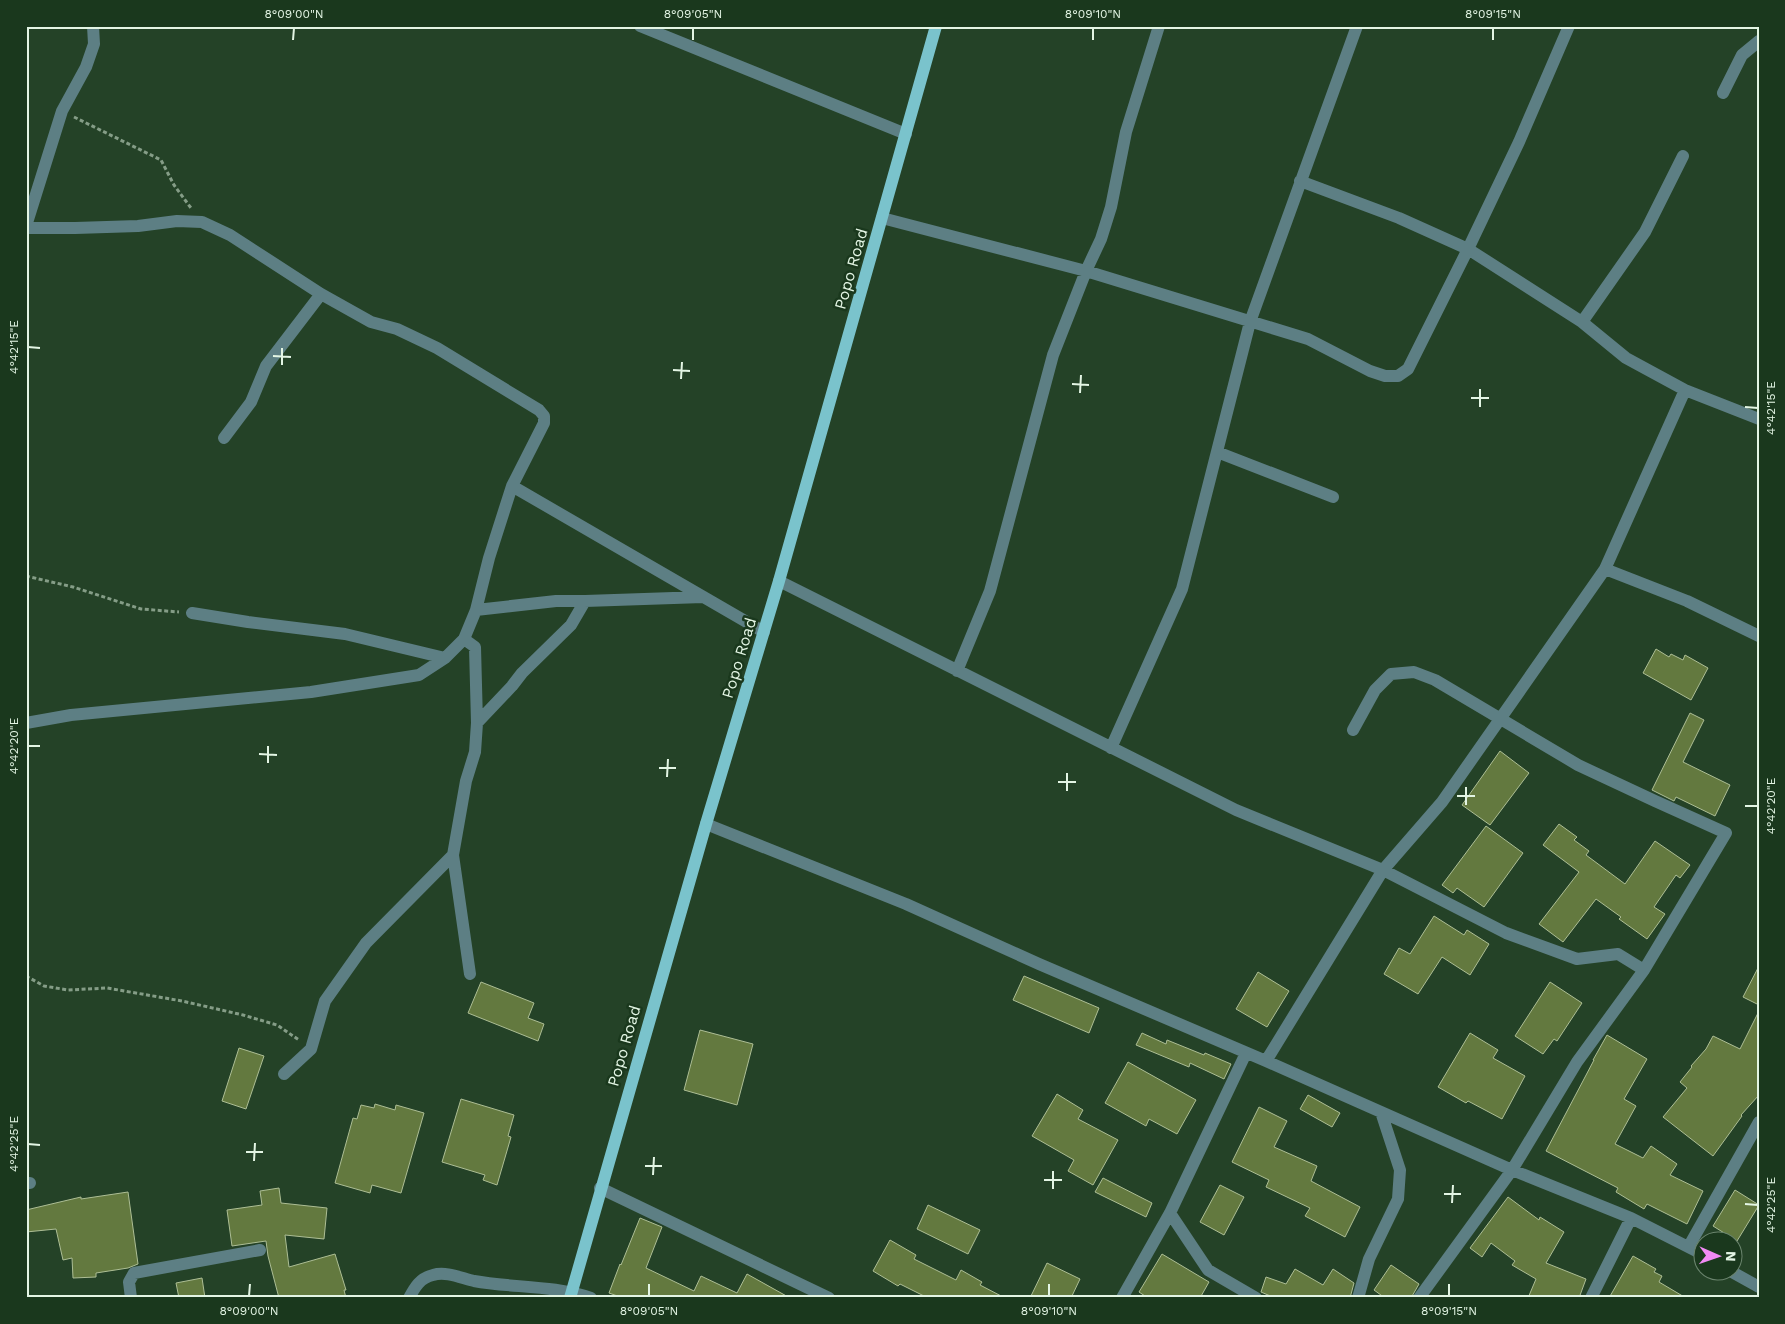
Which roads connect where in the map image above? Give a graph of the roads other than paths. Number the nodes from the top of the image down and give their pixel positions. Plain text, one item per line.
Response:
1 (93, 26) edge
2 (640, 26) edge
3 (936, 26) edge
4 (1159, 26) edge
5 (1357, 26) edge
6 (1568, 26) edge
7 (1759, 41) edge
8 (1723, 93) dead end
9 (906, 134) junction
10 (1683, 156) dead end
11 (1300, 181) junction
12 (882, 218) junction
13 (26, 227) edge
14 (1468, 249) junction
15 (1086, 271) junction
16 (321, 294) junction
17 (1250, 322) junction
18 (1582, 322) junction
19 (1684, 390) junction
20 (1759, 420) edge
21 (224, 438) dead end
22 (1217, 452) junction
23 (512, 486) junction
24 (1333, 497) dead end
25 (1605, 569) junction
26 (779, 581) junction
27 (703, 597) junction
28 (585, 601) junction
29 (476, 610) junction
30 (192, 613) road end
31 (764, 632) junction
32 (1759, 636) edge
33 (464, 639) junction
34 (445, 658) junction
35 (957, 670) junction
36 (1499, 718) junction
37 (26, 723) edge
38 (477, 723) junction
39 (1353, 730) dead end
40 (1111, 748) junction
41 (706, 824) junction
42 (453, 856) junction
43 (1383, 870) junction
44 (1644, 970) junction
45 (470, 974) dead end
46 (1246, 1053) junction
47 (1266, 1061) junction
48 (284, 1074) dead end
49 (1381, 1112) junction
50 (1759, 1122) edge
51 (1512, 1170) junction
52 (600, 1188) junction
53 (1170, 1213) junction
54 (1632, 1218) junction
55 (1689, 1246) junction
56 (1692, 1248) edge
57 (260, 1250) dead end
58 (1742, 1278) edge
59 (1759, 1287) edge
60 (570, 1294) edge
61 (131, 1298) edge
62 (409, 1298) edge
63 (591, 1298) edge
64 (829, 1298) edge
65 (1122, 1298) edge
66 (1256, 1298) edge
67 (1358, 1298) edge
68 (1419, 1298) edge
69 (1591, 1298) edge

1 - 13 street
2 - 9 street
3 - 9 main road, Popo Road
4 - 15 street
5 - 11 street
6 - 14 street
7 - 8 street
9 - 12 main road, Popo Road
10 - 18 street
11 - 14 street
11 - 17 street
12 - 15 street
12 - 26 main road, Popo Road
13 - 16 street
14 - 17 street
14 - 18 street
15 - 17 street
15 - 35 street
16 - 21 street
16 - 23 street
17 - 22 street
18 - 19 street
19 - 20 street
19 - 25 street
22 - 24 street
22 - 40 street
23 - 27 street
23 - 29 street
25 - 32 street
25 - 36 street
26 - 31 main road, Popo Road
26 - 35 street
27 - 28 street
27 - 31 street
28 - 29 street
28 - 38 street
29 - 33 street
30 - 34 street
31 - 41 main road, Popo Road
33 - 34 street
33 - 38 street
34 - 37 street
35 - 40 street
36 - 39 street
36 - 43 street
36 - 44 street
38 - 42 street
40 - 43 street
41 - 46 street
41 - 52 main road, Popo Road
42 - 45 street
42 - 48 street
43 - 44 street
43 - 47 street
44 - 51 street
46 - 47 street
46 - 53 street
47 - 49 street
49 - 51 street
49 - 67 street
50 - 55 street
51 - 54 street
51 - 68 street
52 - 60 main road, Popo Road
52 - 64 street
53 - 65 street
53 - 66 street
54 - 55 street
54 - 69 street
55 - 56 street
57 - 61 street
58 - 59 street
60 - 62 street
60 - 63 street

